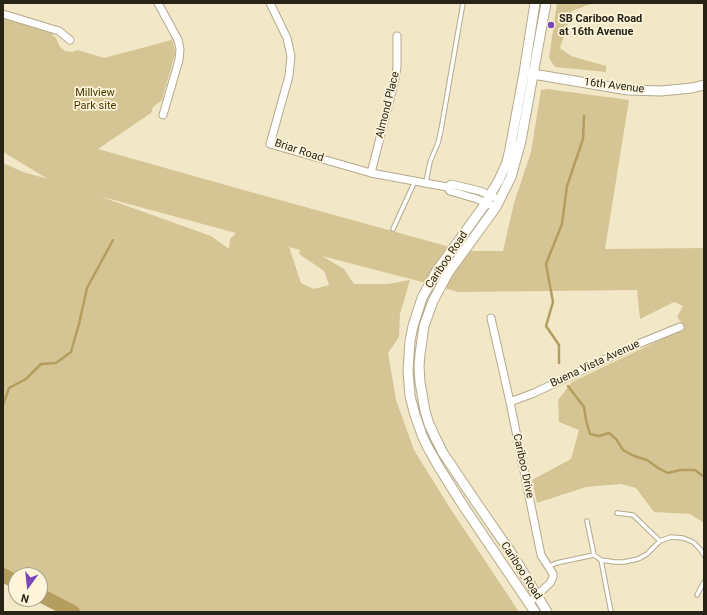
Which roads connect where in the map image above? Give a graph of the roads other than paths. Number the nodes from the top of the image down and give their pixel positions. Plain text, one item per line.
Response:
1 (158, 3) edge
2 (270, 3) edge
3 (463, 3) edge
4 (535, 3) edge
5 (546, 3) edge
6 (3, 14) edge
7 (397, 36) dead end
8 (70, 40) dead end
9 (529, 74) junction
10 (704, 85) edge
11 (163, 115) dead end
12 (371, 172) junction
13 (414, 181) junction
14 (426, 182) junction
15 (488, 199) junction
16 (498, 204) junction
17 (393, 229) dead end
18 (491, 318) dead end
19 (680, 327) dead end
20 (510, 402) junction
21 (617, 513) dead end
22 (587, 521) dead end
23 (660, 541) junction
24 (594, 555) junction
25 (704, 556) edge
26 (601, 560) junction
27 (548, 567) junction
28 (704, 582) edge
29 (697, 595) dead end
30 (538, 596) junction
31 (529, 603) junction
32 (535, 612) edge
33 (547, 612) edge
34 (611, 612) edge

1 - 11 street
2 - 12 street, Briar Road
3 - 14 lane
4 - 9 street, Cariboo Road
5 - 9 street, Cariboo Road
6 - 8 street
7 - 12 street, Almond Place
9 - 10 street, 16th Avenue
9 - 15 street, Cariboo Road
9 - 16 street, Cariboo Road
12 - 13 street, Briar Road
13 - 14 street, Briar Road
13 - 17 lane
14 - 15 street, Briar Road
15 - 16 street, Briar Road
15 - 31 street, Cariboo Road
16 - 30 street, Cariboo Road
18 - 20 street, Cariboo Drive
19 - 20 street, Buena Vista Avenue
20 - 27 street, Cariboo Drive
21 - 23 lane
22 - 24 lane
23 - 25 lane
23 - 26 lane
24 - 26 lane
24 - 27 lane
26 - 34 lane
27 - 30 street, Cariboo Drive
28 - 29 lane
30 - 31 street, Cariboo Drive
30 - 33 street, Cariboo Road
31 - 32 street, Cariboo Road

